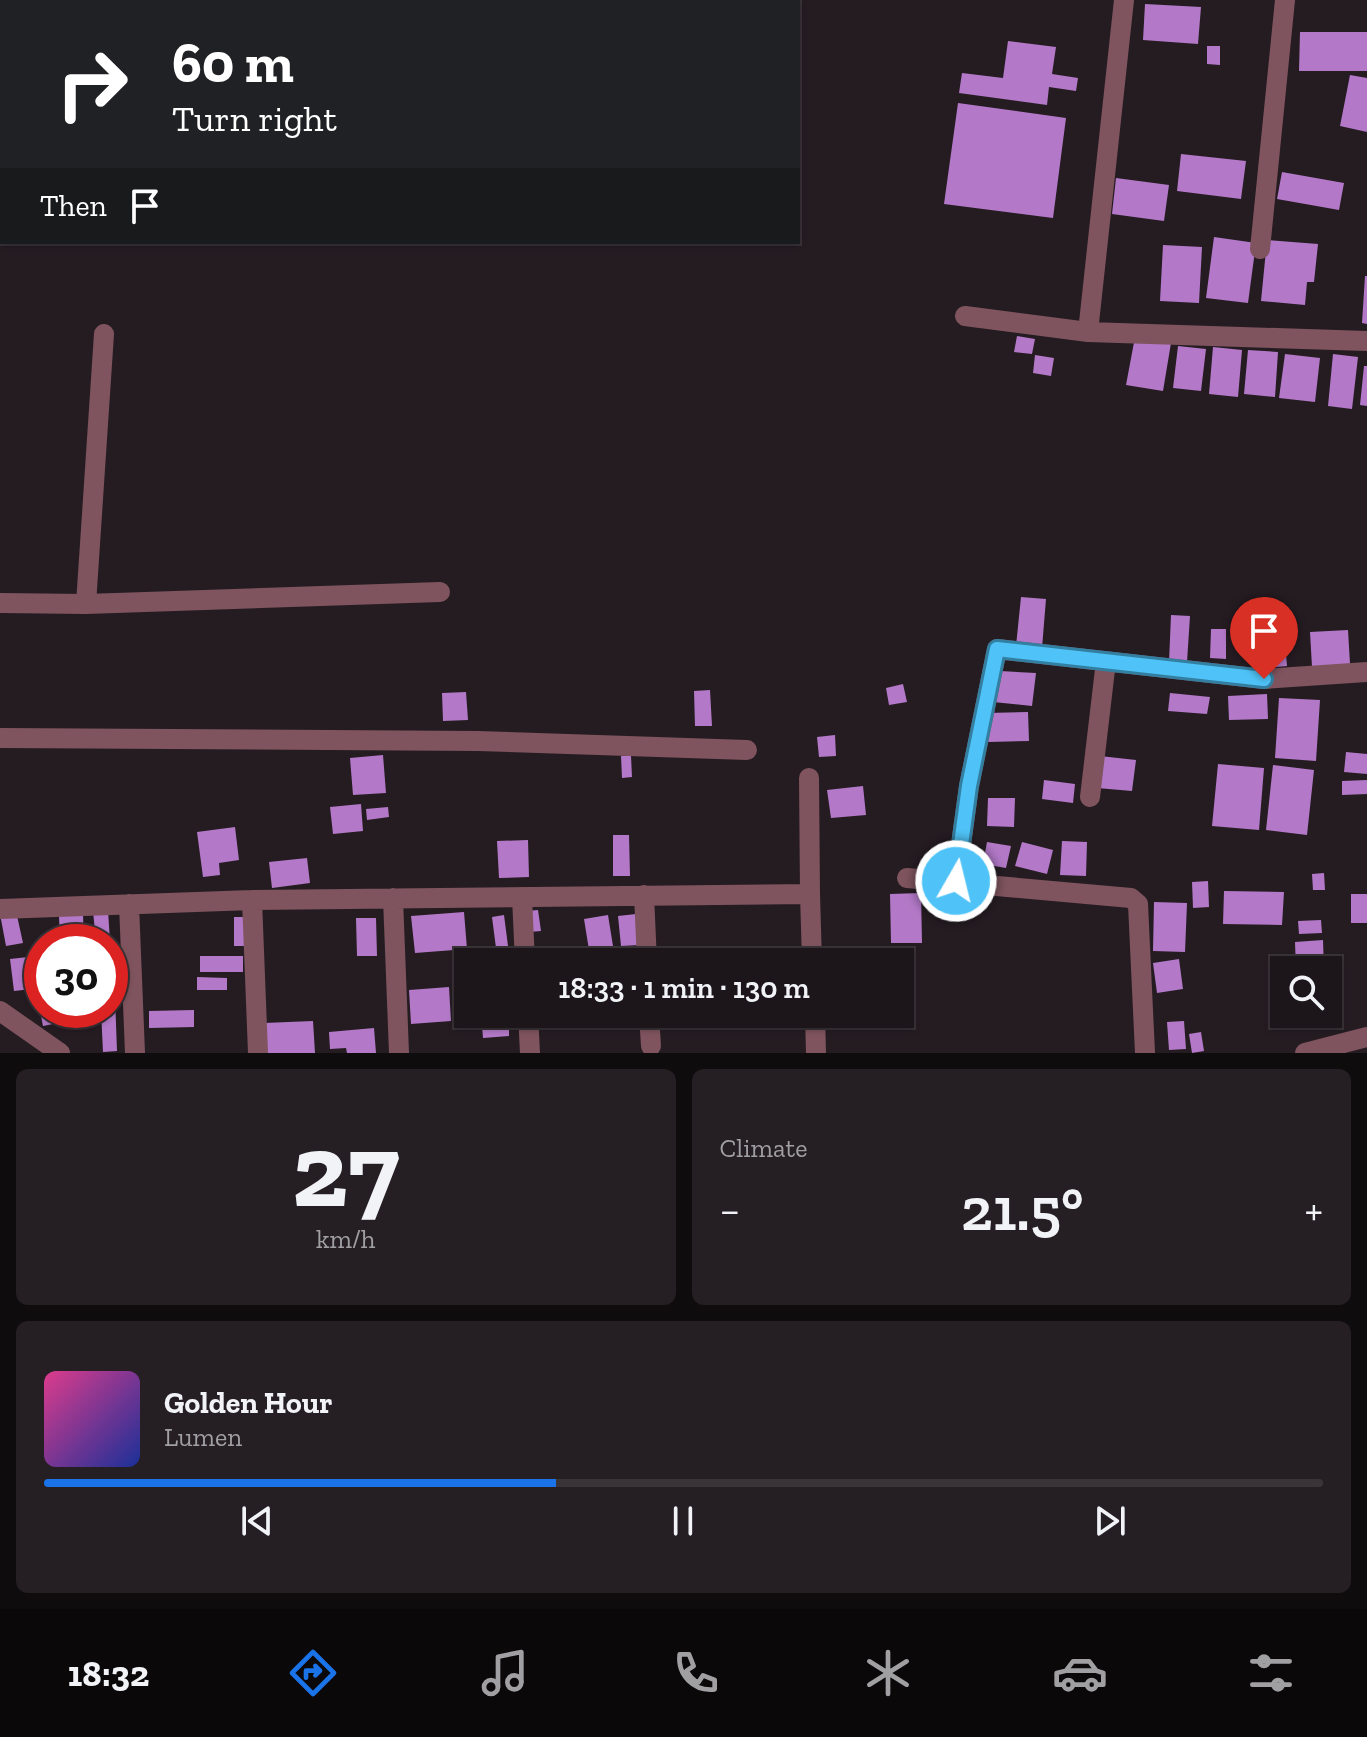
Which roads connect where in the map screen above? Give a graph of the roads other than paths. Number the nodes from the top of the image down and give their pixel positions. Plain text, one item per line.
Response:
1 (1124, 0) edge
2 (1285, 0) edge
3 (1260, 249) dead end
4 (965, 316) dead end
5 (1088, 332) junction
6 (104, 334) dead end
7 (1367, 341) edge
8 (440, 592) dead end
9 (0, 603) edge
10 (86, 604) junction
11 (1106, 661) junction
12 (1367, 672) edge
13 (0, 738) edge
14 (747, 750) dead end
15 (809, 778) dead end
16 (1090, 797) dead end
17 (907, 878) dead end
18 (956, 881) junction
19 (810, 894) junction
20 (644, 895) junction
21 (522, 897) junction
22 (393, 898) junction
23 (252, 900) junction
24 (129, 904) junction
25 (0, 909) edge
26 (524, 948) edge
27 (646, 948) edge
28 (812, 948) edge
29 (0, 1011) edge
30 (529, 1028) edge
31 (650, 1028) edge
32 (815, 1028) edge
33 (1367, 1037) edge
34 (651, 1046) dead end
35 (1342, 1048) edge
36 (60, 1053) edge
37 (135, 1053) edge
38 (258, 1053) edge
39 (399, 1053) edge
40 (530, 1053) edge
41 (816, 1053) edge
42 (1145, 1053) edge
43 (1305, 1053) edge

1 - 5 street
2 - 3 street
4 - 5 street
5 - 7 street
6 - 10 street
8 - 10 street
9 - 10 street
11 - 12 street
11 - 16 street
11 - 18 street
13 - 14 street
15 - 19 street
17 - 18 street
18 - 42 street
19 - 20 street
19 - 28 street
20 - 21 street
20 - 27 street
21 - 22 street
21 - 26 street
22 - 23 street
22 - 39 street
23 - 24 street
23 - 38 street
24 - 25 street
24 - 37 street
29 - 36 street
30 - 40 street
31 - 34 street
32 - 41 street
33 - 35 street
35 - 43 street

